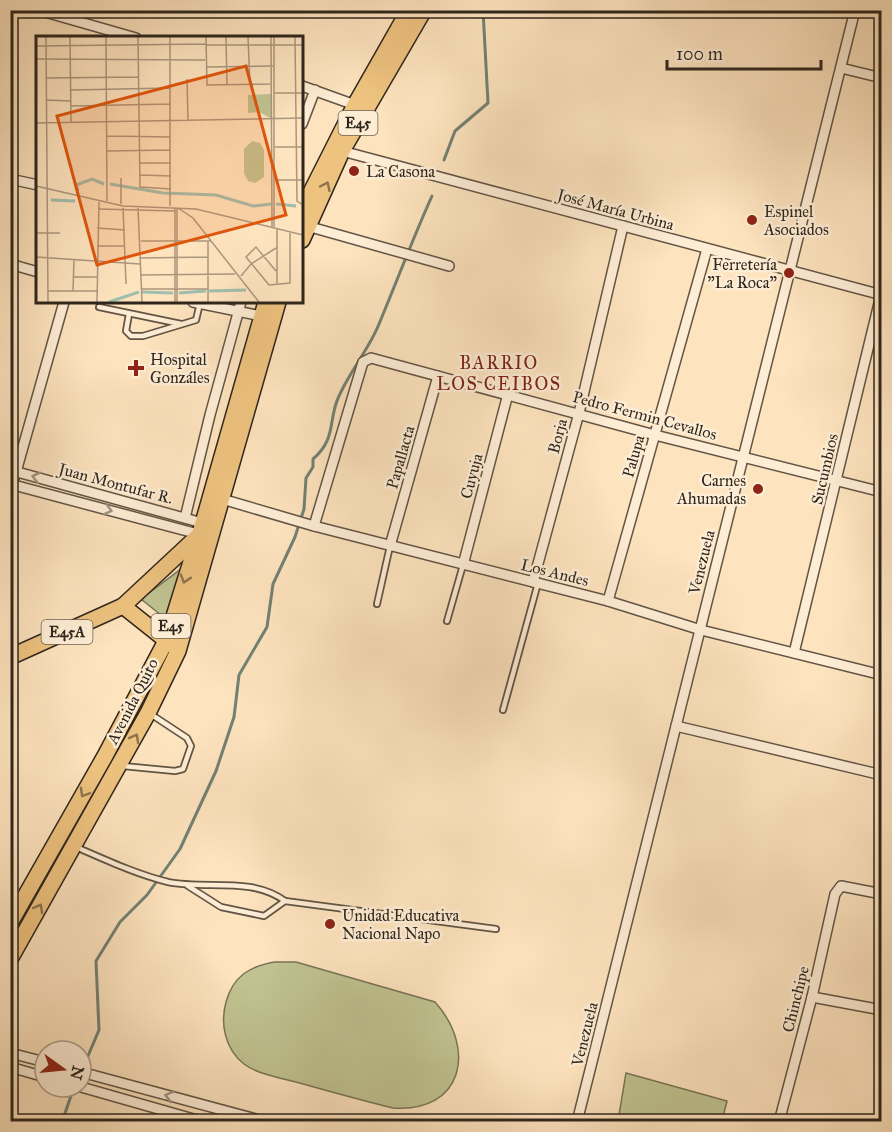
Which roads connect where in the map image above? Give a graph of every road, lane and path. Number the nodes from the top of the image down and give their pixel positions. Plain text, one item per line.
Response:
1 (38, 10) edge
2 (409, 10) edge
3 (424, 10) edge
4 (855, 10) edge
5 (105, 33) edge
6 (124, 36) edge
7 (841, 68) junction
8 (882, 78) edge
9 (303, 86) edge
10 (315, 90) junction
11 (355, 105) junction
12 (303, 121) edge
13 (342, 151) junction
14 (10, 179) edge
15 (36, 185) edge
16 (303, 208) edge
17 (622, 226) junction
18 (304, 233) edge
19 (707, 249) junction
20 (10, 264) edge
21 (449, 266) dead end
22 (36, 271) edge
23 (792, 273) junction
24 (881, 294) edge
25 (64, 303) edge
26 (197, 303) edge
27 (208, 303) edge
28 (278, 303) edge
29 (240, 306) edge
30 (99, 307) dead end
31 (263, 309) edge
32 (129, 314) junction
33 (184, 325) junction
34 (438, 376) junction
35 (508, 394) junction
36 (579, 413) junction
37 (655, 435) junction
38 (742, 456) junction
39 (13, 471) edge
40 (837, 482) junction
41 (11, 487) edge
42 (882, 492) edge
43 (222, 499) junction
44 (185, 518) junction
45 (312, 525) junction
46 (207, 530) junction
47 (390, 546) junction
48 (463, 565) junction
49 (535, 583) junction
50 (608, 601) junction
51 (377, 604) dead end
52 (123, 606) junction
53 (447, 621) dead end
54 (700, 630) junction
55 (167, 639) junction
56 (178, 651) junction
57 (794, 653) junction
58 (10, 657) edge
59 (882, 675) edge
60 (503, 710) dead end
61 (148, 713) junction
62 (676, 726) junction
63 (105, 756) junction
64 (120, 765) junction
65 (882, 775) edge
66 (74, 846) junction
67 (188, 886) junction
68 (882, 894) edge
69 (285, 901) junction
70 (10, 923) edge
71 (496, 929) dead end
72 (10, 959) edge
73 (812, 997) junction
74 (882, 1010) edge
75 (10, 1053) edge
76 (33, 1059) edge
77 (10, 1067) edge
78 (33, 1073) edge
79 (93, 1075) edge
80 (93, 1090) edge
81 (212, 1107) junction
82 (206, 1122) edge
83 (267, 1122) edge
84 (577, 1122) edge
85 (778, 1122) edge

1 - 5 street
2 - 11 highway, E45
3 - 13 highway, E45
4 - 7 street, Venezuela
5 - 6 street
7 - 8 street
7 - 23 street, Venezuela
9 - 10 street
10 - 11 street
10 - 12 street
11 - 16 highway, E45
13 - 17 street, José María Urbina
18 -> 13 highway, E45
14 - 15 street
17 - 19 street, José María Urbina
17 - 36 street, Borja
18 - 21 street
19 - 23 street, José María Urbina
19 - 37 street, Palupa
20 - 22 street
23 - 24 street, José María Urbina
23 - 38 street, Venezuela
24 - 40 street, Sucumbios
25 - 39 street
26 - 33 lane
27 - 29 street
28 - 43 highway, Avenida Quito / E45
29 - 31 street
29 - 44 street
30 - 32 lane
31 - 46 highway, Avenida Quito / E45
32 - 33 lane
32 - 33 lane
34 - 35 street, Pedro Fermin Cevallos
34 - 45 street, Pedro Fermin Cevallos
34 - 47 street, Papallacta
35 - 36 street, Pedro Fermin Cevallos
35 - 48 street, Cuyuja
36 - 37 street, Pedro Fermin Cevallos
36 - 49 street, Borja
37 - 38 street, Pedro Fermin Cevallos
37 - 50 street, Palupa
38 - 40 street, Pedro Fermin Cevallos
38 - 54 street, Venezuela
39 - 41 street
44 -> 39 street, Juan Montufar R.
40 - 42 street, Pedro Fermin Cevallos
40 - 57 street, Sucumbios
41 -> 46 street, Juan Montufar R.
43 - 45 street, Los Andes
43 - 46 highway, Avenida Quito / E45
44 - 46 street, Juan Montufar R.
45 - 47 street, Los Andes
46 - 52 highway, E45A
46 -> 55 highway, Avenida Quito / E45
46 - 56 highway, Avenida Quito / E45
47 - 48 street, Los Andes
47 - 51 lane
48 - 49 street, Los Andes
48 - 53 lane
49 - 50 street, Los Andes
49 - 60 lane
50 - 54 street, Los Andes
52 - 55 highway
52 - 58 highway, E45A
54 - 57 street, Los Andes
54 - 62 street, Venezuela
55 - 56 highway
55 - 63 highway, Avenida Quito / E45
56 - 61 highway, Avenida Quito / E45
57 - 59 street, Los Andes
64 -> 61 highway, Avenida Quito / E45
61 - 64 lane
62 - 65 street
62 - 84 street, Venezuela
63 - 64 lane
63 -> 70 highway, Avenida Quito / E45
64 - 66 highway, Avenida Quito / E45
66 - 67 lane
72 -> 66 highway, Avenida Quito / E45
67 - 69 lane
67 - 69 lane
68 - 73 street, Chinchipe
69 - 71 lane
73 - 74 street
73 - 85 street, Chinchipe
75 - 76 street
77 - 78 street
81 -> 79 street
80 - 82 street
81 - 82 street
81 - 83 street

